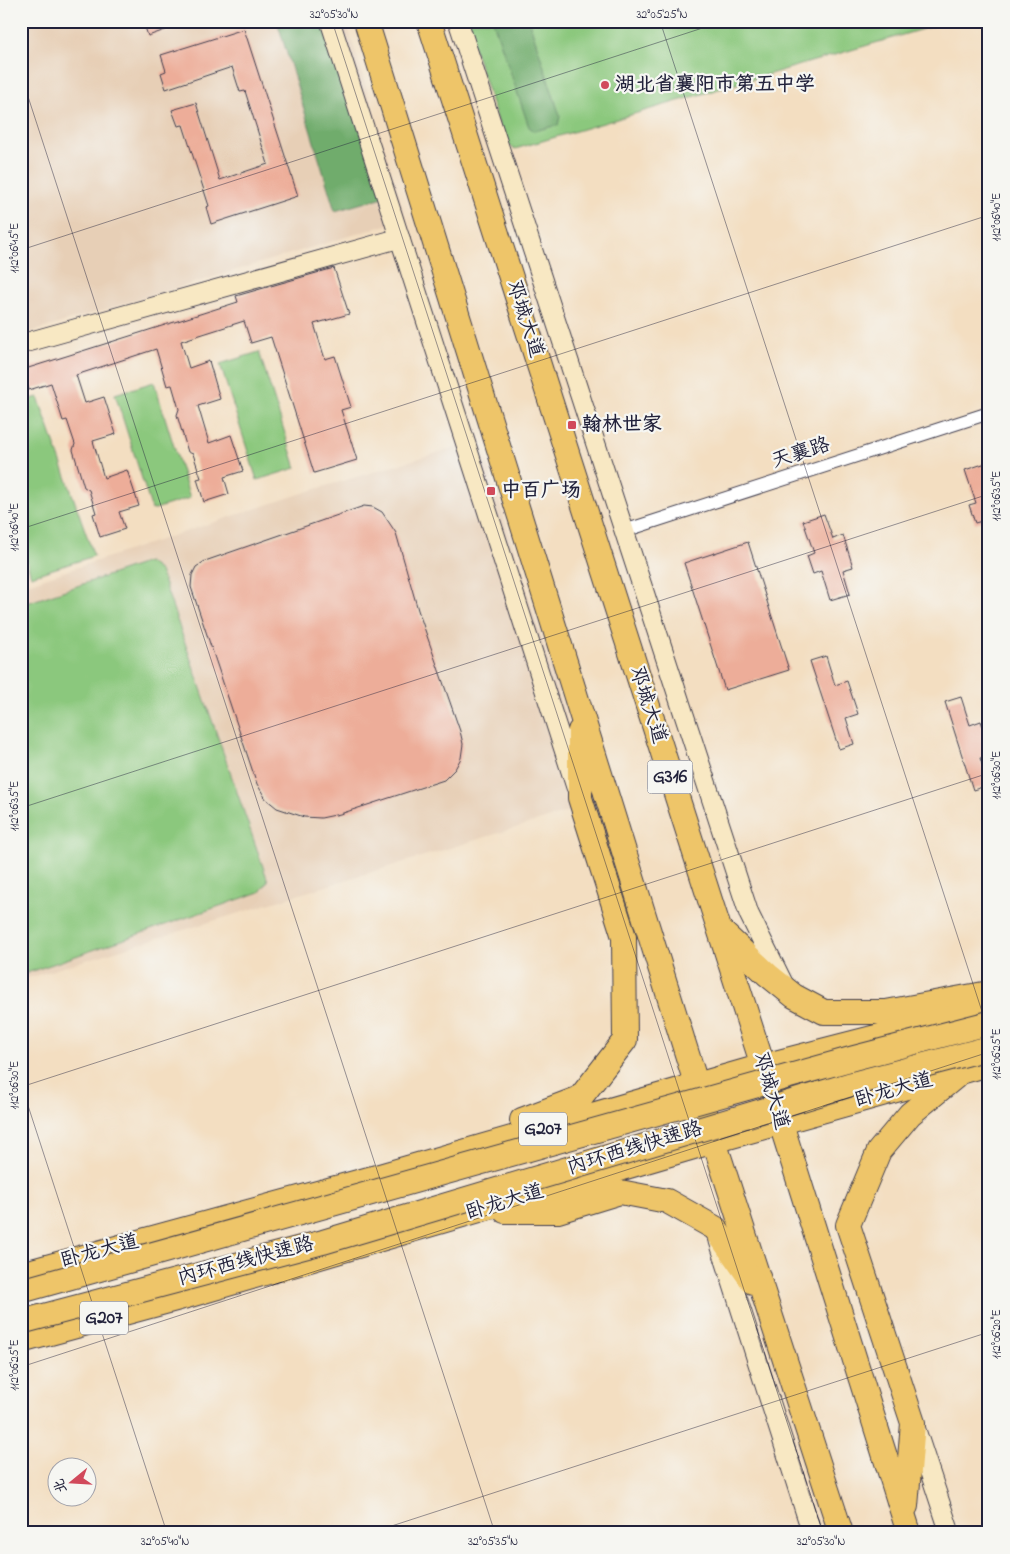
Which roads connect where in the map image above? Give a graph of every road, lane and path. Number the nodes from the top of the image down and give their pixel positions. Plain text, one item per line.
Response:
1 (330, 21) edge
2 (366, 21) edge
3 (429, 21) edge
4 (458, 21) edge
5 (400, 238) junction
6 (21, 344) edge
7 (989, 413) edge
8 (624, 531) junction
9 (580, 706) junction
10 (580, 798) junction
11 (719, 928) junction
12 (786, 989) junction
13 (989, 993) edge
14 (989, 1008) edge
15 (989, 1024) edge
16 (989, 1048) edge
17 (989, 1064) edge
18 (763, 1066) junction
19 (960, 1072) junction
20 (698, 1085) junction
21 (781, 1122) junction
22 (714, 1141) junction
23 (376, 1177) junction
24 (312, 1194) junction
25 (479, 1211) junction
26 (715, 1228) junction
27 (390, 1237) junction
28 (21, 1268) edge
29 (21, 1274) edge
30 (21, 1291) edge
31 (766, 1300) junction
32 (21, 1322) edge
33 (21, 1341) edge
34 (21, 1348) edge
35 (913, 1423) junction
36 (907, 1525) edge
37 (812, 1533) edge
38 (841, 1533) edge
39 (950, 1533) edge

1 - 5 street
2 - 9 highway
3 - 11 highway, 邓城大道 / G316
4 - 8 street
5 - 6 street
5 - 10 street
7 - 8 street, 天襄路
8 - 12 street
9 - 10 highway
9 - 20 highway
10 - 23 highway
11 - 12 highway
11 - 18 highway, 邓城大道 / G316
12 - 13 highway
14 - 18 highway, 卧龙大道 / G207
15 - 30 highway, 内环西线快速路, bridge
16 - 32 highway, 内环西线快速路, bridge
17 - 19 highway, 卧龙大道 / G207
18 - 20 highway, 卧龙大道 / G207
18 - 21 highway, 邓城大道 / G316
19 - 21 highway, 卧龙大道 / G207
19 - 35 highway
20 - 22 highway
20 - 23 highway, 卧龙大道 / G207
21 - 22 highway, 卧龙大道 / G207
21 - 36 highway, 邓城大道 / G316
22 - 25 highway, 卧龙大道 / G207
22 - 31 highway
23 - 24 highway, 卧龙大道 / G207
24 - 28 highway
24 - 29 highway, 卧龙大道 / G207
25 - 26 highway
25 - 27 highway, 卧龙大道 / G207
26 - 31 highway
26 - 37 street
27 - 33 highway, 卧龙大道 / G207
27 - 34 highway
31 - 38 highway
35 - 36 highway
35 - 39 street

